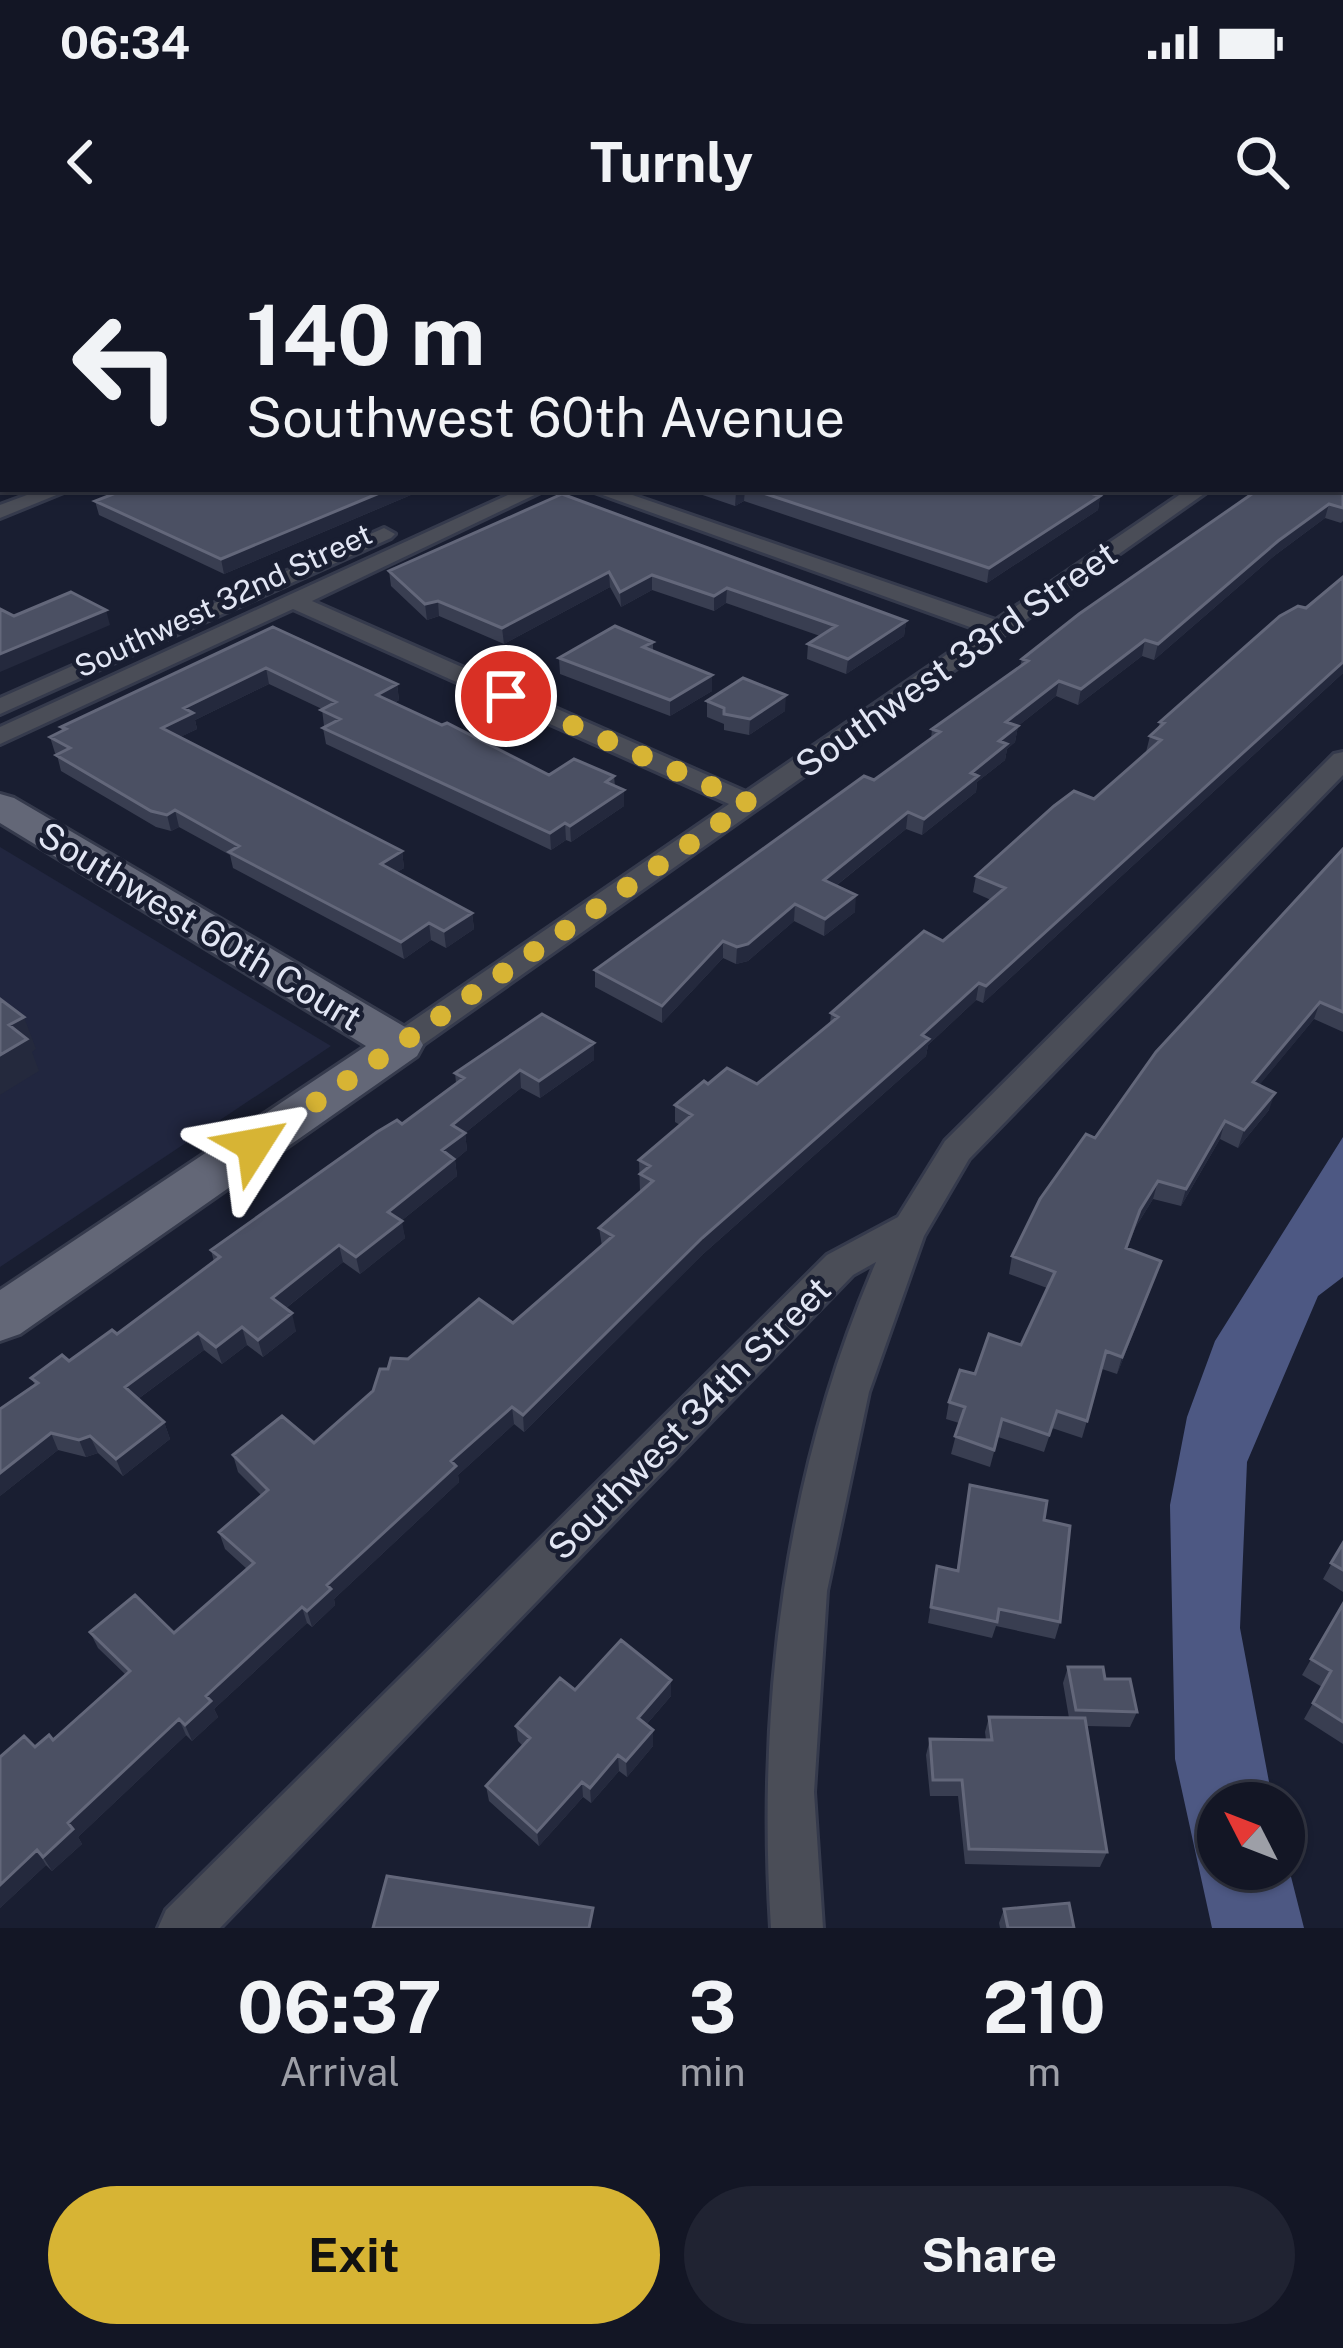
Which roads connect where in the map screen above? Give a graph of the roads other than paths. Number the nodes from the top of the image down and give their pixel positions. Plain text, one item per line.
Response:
1 (53, 492) edge
2 (477, 492) edge
3 (530, 492) edge
4 (605, 492) edge
5 (1195, 494) edge
6 (0, 512) edge
7 (293, 601) junction
8 (999, 629) junction
9 (0, 707) edge
10 (0, 736) edge
11 (1343, 760) edge
12 (749, 803) junction
13 (0, 806) edge
14 (400, 1045) junction
15 (909, 1227) junction
16 (0, 1319) edge
17 (184, 1928) edge
18 (796, 1928) edge

1 - 6 street
2 - 9 street, Southwest 32nd Street
3 - 7 street, Southwest 32nd Street
4 - 8 street
5 - 8 street, Southwest 33rd Street
7 - 10 street, Southwest 32nd Street
7 - 12 street
8 - 12 street, Southwest 33rd Street
11 - 15 street, Southwest 34th Street
12 - 14 street, Southwest 33rd Street
13 - 14 street, Southwest 60th Court
14 - 16 street, Southwest 33rd Street
15 - 17 street, Southwest 34th Street
15 - 18 street

